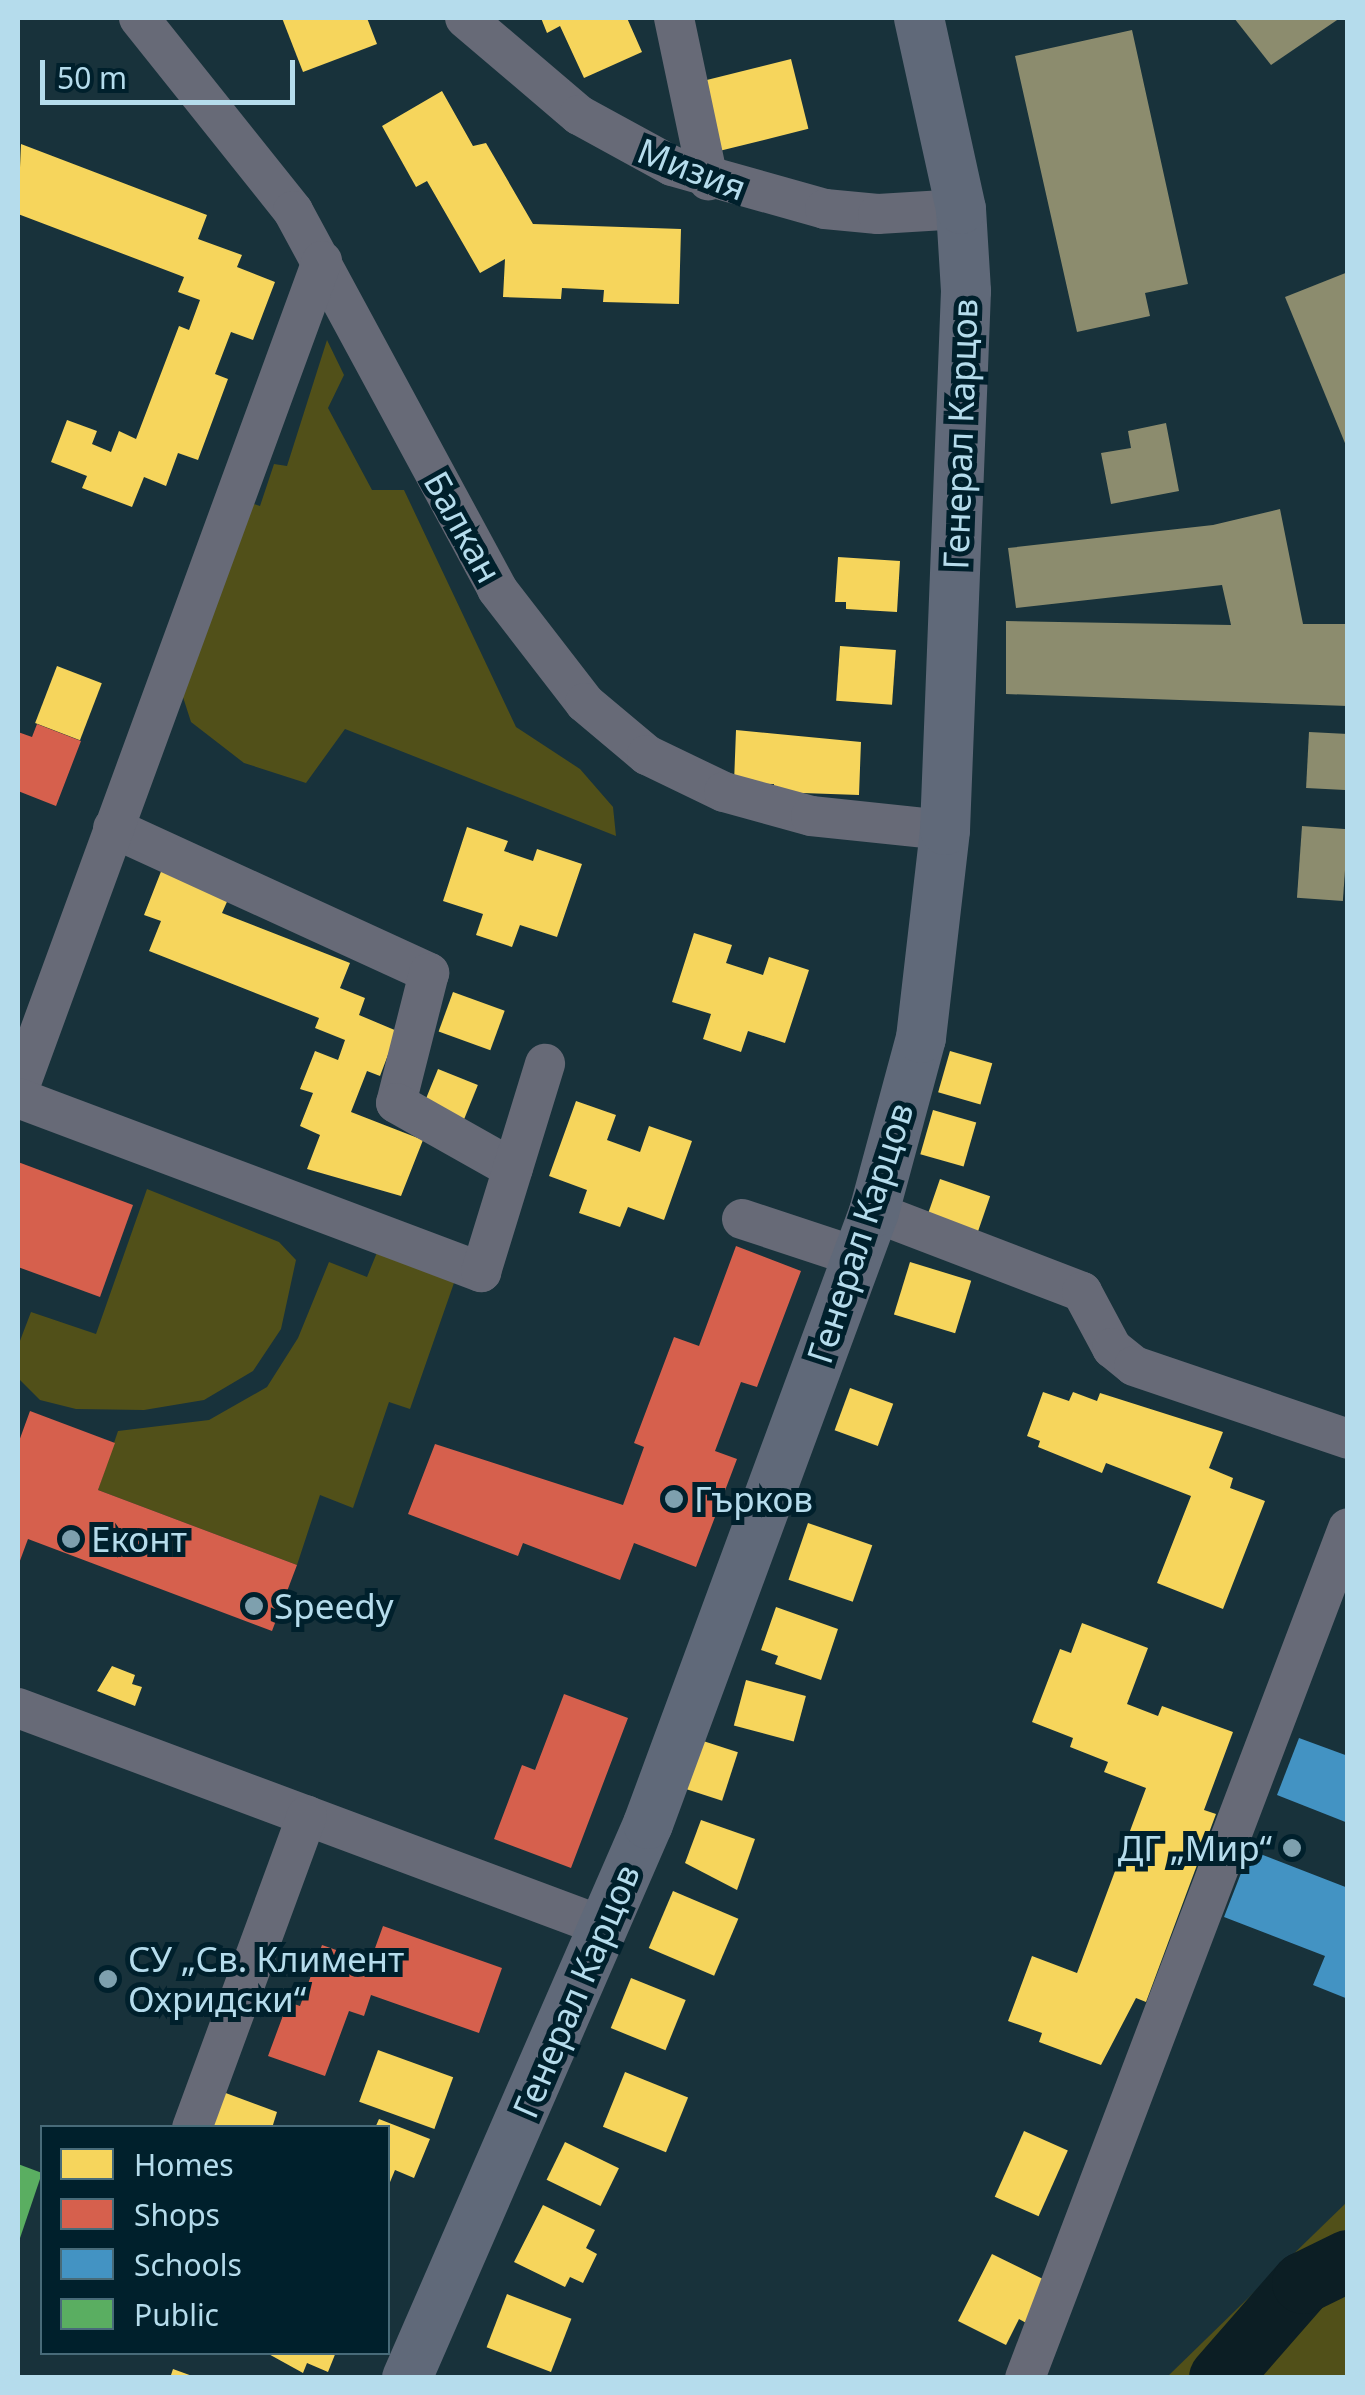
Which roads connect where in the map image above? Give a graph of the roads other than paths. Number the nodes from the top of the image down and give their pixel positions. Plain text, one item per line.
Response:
1 (140, 18) edge
2 (464, 18) edge
3 (674, 18) edge
4 (918, 18) edge
5 (708, 180) junction
6 (961, 210) junction
7 (322, 260) junction
8 (113, 828) junction
9 (945, 830) junction
10 (545, 1064) dead end
11 (18, 1095) edge
12 (513, 1169) junction
13 (742, 1219) dead end
14 (865, 1235) junction
15 (1348, 1439) edge
16 (1348, 1528) edge
17 (18, 1708) edge
18 (307, 1816) junction
19 (604, 1926) junction
20 (193, 2125) edge
21 (407, 2378) edge
22 (1025, 2378) edge

1 - 7 street, Балкан
2 - 5 street, Мизия
3 - 5 street
4 - 6 main road, Генерал Карцов
5 - 6 street, Мизия
6 - 9 main road, Генерал Карцов
7 - 8 street
7 - 9 street, Балкан
8 - 11 street
8 - 12 street
9 - 14 main road, Генерал Карцов
10 - 12 street
11 - 12 street
13 - 14 street
14 - 15 street
14 - 19 main road, Генерал Карцов
16 - 22 street
17 - 18 street
18 - 19 street
18 - 20 street
19 - 21 main road, Генерал Карцов

